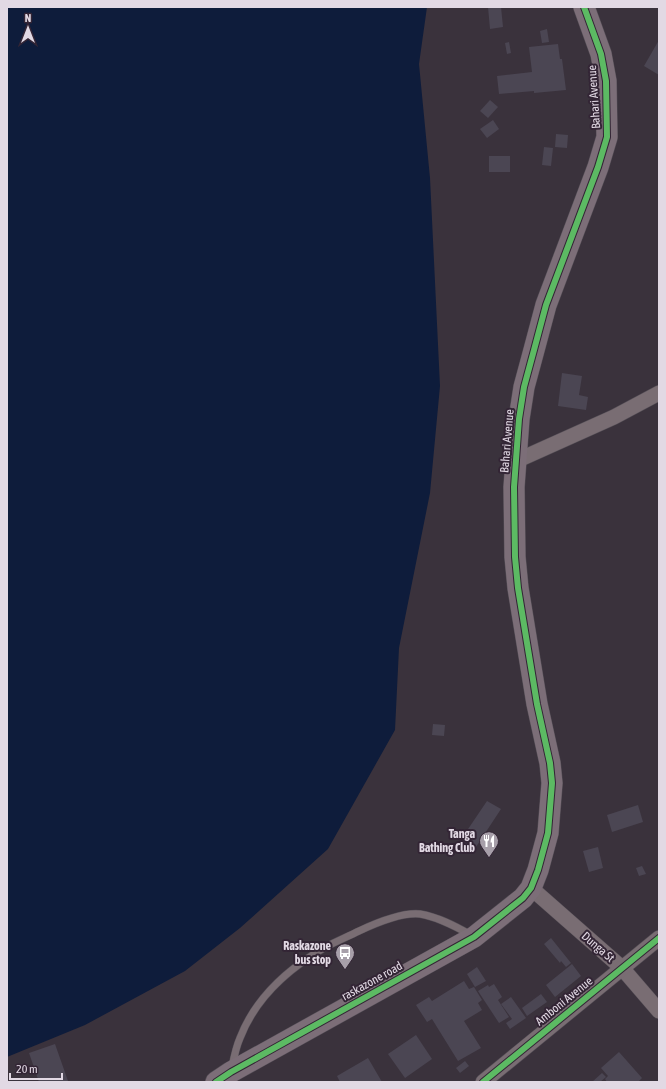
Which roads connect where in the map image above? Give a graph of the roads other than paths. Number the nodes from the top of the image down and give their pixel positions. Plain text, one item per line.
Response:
1 (584, 7) edge
2 (659, 393) edge
3 (516, 461) junction
4 (531, 888) junction
5 (474, 937) junction
6 (659, 938) edge
7 (622, 968) junction
8 (659, 1011) edge
9 (223, 1077) edge
10 (483, 1082) edge

1 - 3 street, Bahari Avenue
2 - 3 street
3 - 4 street, Bahari Avenue
4 - 5 street, raskazone road
4 - 7 street, Dunga St
5 - 9 street, raskazone road
5 - 9 lane
6 - 7 street, Amboni Avenue
7 - 8 street, Dunga St
7 - 10 street, Amboni Avenue

